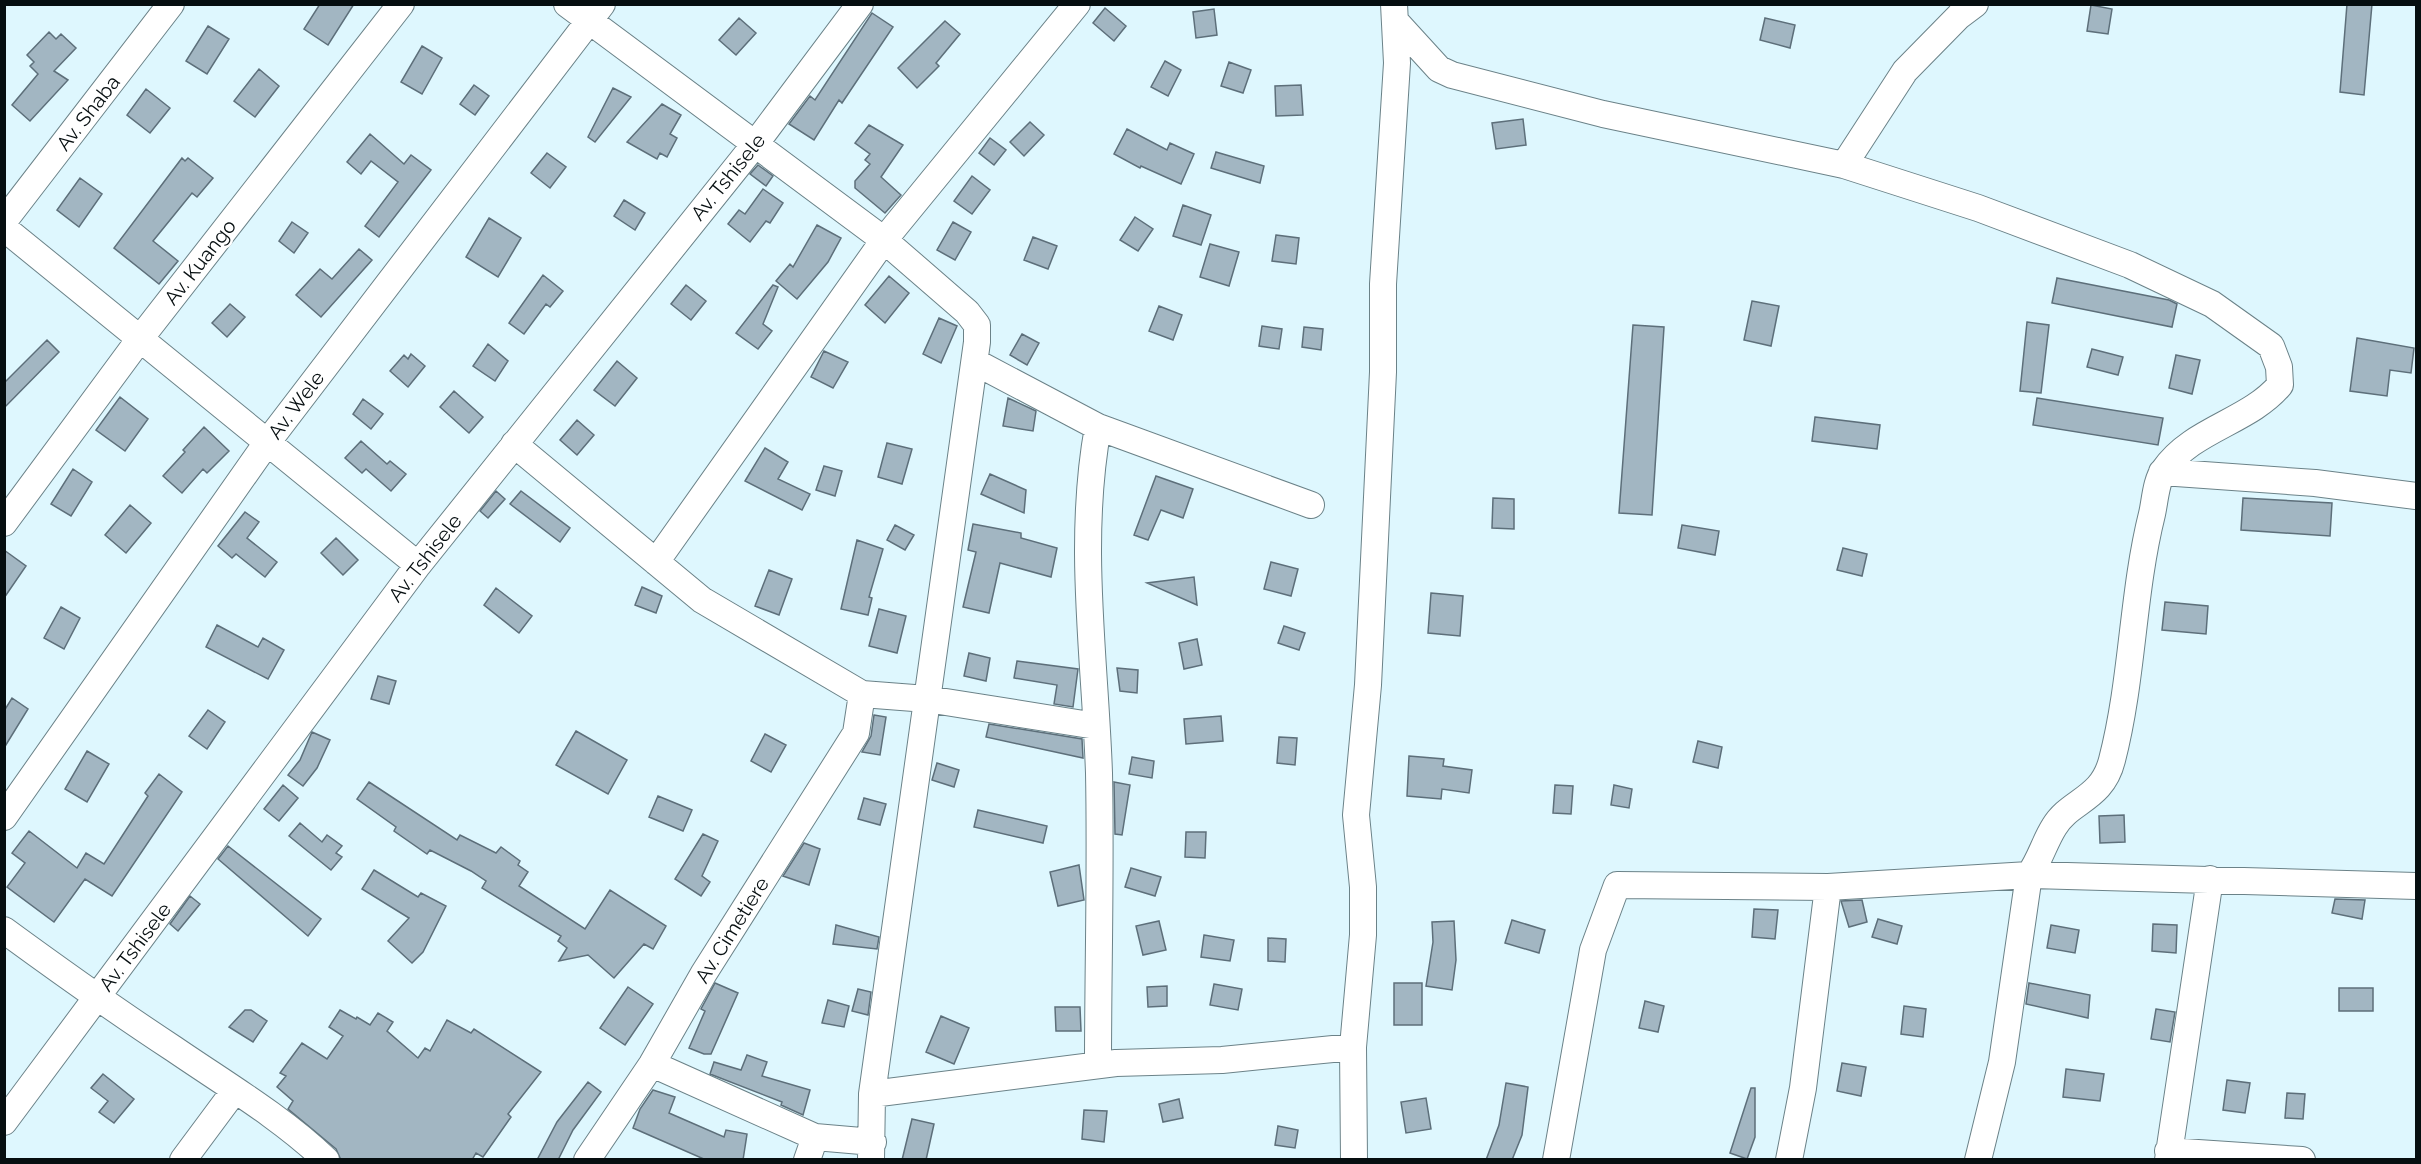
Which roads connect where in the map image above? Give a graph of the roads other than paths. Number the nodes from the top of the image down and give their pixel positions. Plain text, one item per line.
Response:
1 (171, 4) edge
2 (400, 4) edge
3 (567, 4) edge
4 (860, 4) edge
5 (1077, 4) edge
6 (1975, 4) edge
7 (595, 13) edge
8 (1395, 14) edge
9 (756, 143) junction
10 (1844, 165) junction
11 (4, 221) edge
12 (4, 228) edge
13 (884, 240) junction
14 (139, 340) junction
15 (975, 362) junction
16 (1098, 427) junction
17 (266, 444) junction
18 (514, 444) junction
19 (2162, 472) junction
20 (2416, 496) edge
21 (1311, 505) dead end
22 (4, 523) edge
23 (656, 562) junction
24 (418, 565) junction
25 (862, 694) junction
26 (927, 699) junction
27 (1096, 726) junction
28 (4, 817) edge
29 (2029, 875) junction
30 (2210, 879) junction
31 (2416, 886) edge
32 (1827, 887) junction
33 (4, 930) edge
34 (97, 998) junction
35 (1353, 1047) junction
36 (652, 1064) junction
37 (1098, 1065) junction
38 (235, 1090) junction
39 (872, 1094) junction
40 (4, 1122) edge
41 (811, 1148) edge
42 (872, 1151) edge
43 (2168, 1155) edge
44 (183, 1160) edge
45 (326, 1160) edge
46 (587, 1160) edge
47 (1354, 1160) edge
48 (1556, 1160) edge
49 (1789, 1160) edge
50 (1978, 1160) edge
51 (2302, 1160) edge

1 - 11 street, Av. Shaba
2 - 14 street, Av. Kuango
3 - 7 street
4 - 9 street, Av. Tshisele
5 - 13 street
6 - 10 street
7 - 9 street
7 - 17 street, Av. Wele
8 - 10 street
8 - 35 street
9 - 13 street
9 - 18 street, Av. Tshisele
10 - 19 street
12 - 14 street
13 - 15 street
13 - 23 street
14 - 17 street
14 - 22 street, Av. Kuango
15 - 16 street
15 - 26 street
16 - 21 street
16 - 27 street
17 - 24 street
17 - 28 street, Av. Wele
18 - 23 street
18 - 24 street, Av. Tshisele
19 - 20 street
19 - 29 street
23 - 25 street
24 - 34 street, Av. Tshisele
25 - 26 street
25 - 36 street, Av. Cimetiere
26 - 27 street
26 - 39 street
27 - 37 street
29 - 30 street
29 - 32 street
29 - 50 street
30 - 31 street
30 - 43 street
32 - 48 street
32 - 49 street
33 - 34 street
34 - 38 street
34 - 40 street, Av. Tshisele
35 - 37 street
35 - 47 street
36 - 41 street
36 - 46 street, Av. Cimetiere
37 - 39 street
38 - 44 street
38 - 45 street
39 - 42 street
41 - 42 street
43 - 51 street

